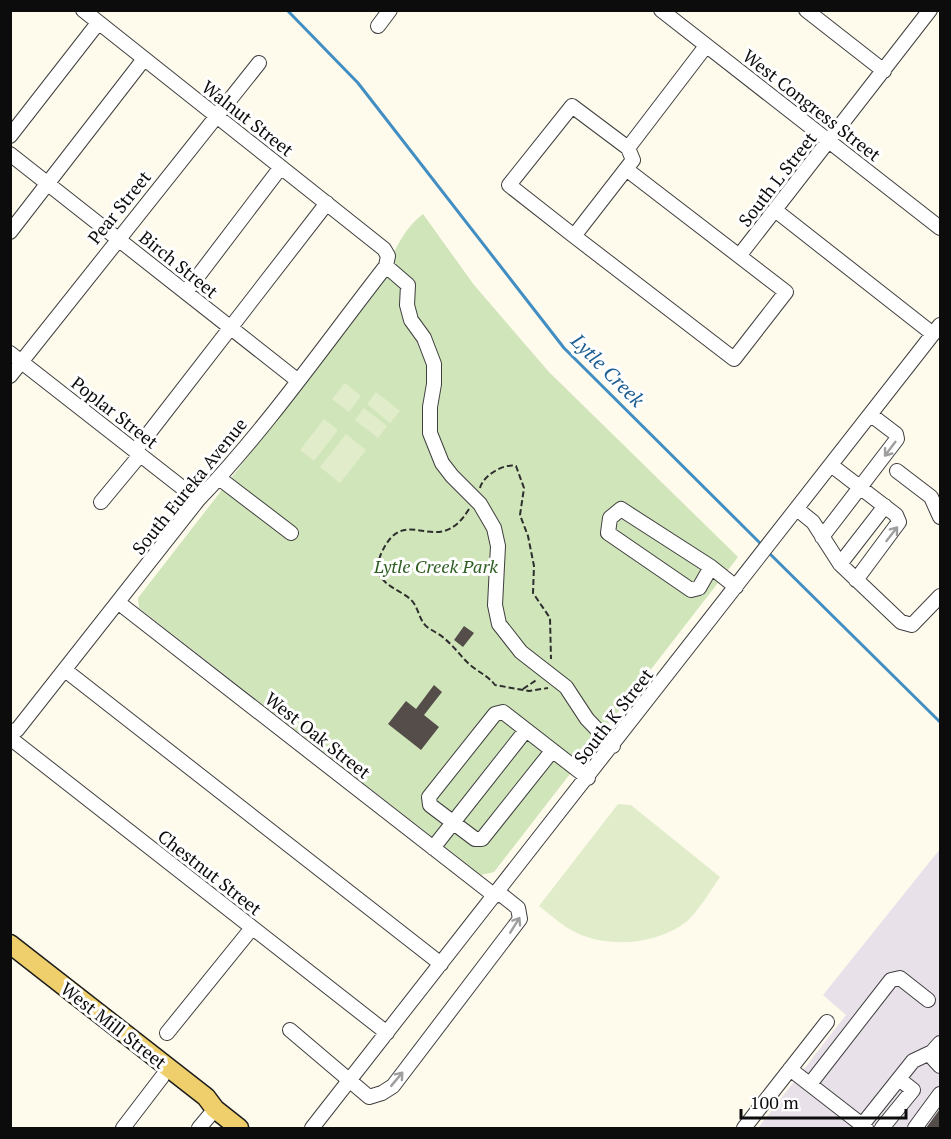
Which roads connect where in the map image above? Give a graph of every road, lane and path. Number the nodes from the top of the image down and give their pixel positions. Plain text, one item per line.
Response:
1 (83, 10) edge
2 (390, 10) edge
3 (661, 10) edge
4 (807, 10) edge
5 (930, 10) edge
6 (98, 22) junction
7 (378, 26) dead end
8 (706, 46) junction
9 (144, 59) junction
10 (259, 63) dead end
11 (884, 71) junction
12 (217, 116) junction
13 (10, 136) edge
14 (830, 141) junction
15 (628, 148) junction
16 (10, 154) edge
17 (281, 167) junction
18 (626, 169) junction
19 (48, 184) junction
20 (327, 203) junction
21 (775, 210) junction
22 (940, 228) edge
23 (10, 232) edge
24 (118, 237) junction
25 (574, 237) junction
26 (739, 256) junction
27 (387, 261) junction
28 (186, 292) junction
29 (231, 327) junction
30 (937, 330) edge
31 (16, 357) edge
32 (10, 376) edge
33 (297, 380) junction
34 (871, 415) junction
35 (137, 453) junction
36 (831, 465) junction
37 (897, 471) dead end
38 (219, 478) junction
39 (860, 488) junction
40 (198, 500) junction
41 (101, 502) dead end
42 (885, 506) junction
43 (797, 509) junction
44 (940, 517) edge
45 (291, 534) dead end
46 (822, 537) junction
47 (840, 564) junction
48 (711, 567) junction
49 (856, 580) junction
50 (736, 587) junction
51 (940, 596) edge
52 (118, 603) junction
53 (65, 670) junction
54 (526, 730) junction
55 (10, 731) edge
56 (10, 738) edge
57 (613, 746) junction
58 (552, 750) junction
59 (588, 778) junction
60 (453, 823) junction
61 (433, 848) junction
62 (496, 894) junction
63 (252, 928) junction
64 (10, 944) edge
65 (10, 958) edge
66 (441, 964) junction
67 (928, 1000) dead end
68 (827, 1022) dead end
69 (290, 1030) dead end
70 (167, 1033) dead end
71 (387, 1033) junction
72 (940, 1043) edge
73 (929, 1054) junction
74 (940, 1066) edge
75 (790, 1069) junction
76 (162, 1077) junction
77 (899, 1079) junction
78 (350, 1081) junction
79 (810, 1084) junction
80 (940, 1094) edge
81 (215, 1109) junction
82 (864, 1127) edge
83 (123, 1128) edge
84 (199, 1128) edge
85 (239, 1128) edge
86 (312, 1128) edge
87 (744, 1128) edge
88 (882, 1128) edge
89 (915, 1128) edge

1 - 6 street, Walnut Street
2 - 7 street
3 - 8 street, West Congress Street
4 - 11 street
5 - 11 street, South L Street
6 - 9 street, Walnut Street
6 - 13 street
8 - 14 street, West Congress Street
8 - 15 street
9 - 12 street, Walnut Street
9 - 19 street
10 - 12 street, Pear Street
11 - 14 street, South L Street
12 - 17 street, Walnut Street
12 - 24 street, Pear Street
14 - 21 street, South L Street
14 - 22 street, West Congress Street
15 - 18 street
15 - 25 street
16 - 19 street, Birch Street
17 - 20 street, Walnut Street
17 - 28 street
18 - 25 street
18 - 26 street
19 - 23 street
19 - 24 street, Birch Street
20 - 27 street, Walnut Street
20 - 29 street
21 - 26 street, South L Street
21 - 30 street
24 - 28 street, Birch Street
24 - 31 street, Pear Street
25 - 26 street
27 - 33 street, South Eureka Avenue
27 - 57 street, Walnut Street
28 - 29 street, Birch Street
29 - 33 street, Birch Street
29 - 35 street
30 - 34 street, South K Street
31 - 32 street, Pear Street
31 - 35 street, Poplar Street
33 - 38 street, South Eureka Avenue
34 - 36 street, South K Street
34 -> 39 street
35 - 40 street, Poplar Street
35 - 41 street
36 - 39 street
36 - 43 street, South K Street
37 - 44 street
38 - 40 street, South Eureka Avenue
38 - 45 street
39 - 42 street
39 - 46 street
40 - 52 street, South Eureka Avenue
42 - 47 street
49 -> 42 street
43 - 46 street
43 - 50 street, South K Street
46 - 47 street
47 - 49 street
48 - 48 street
48 - 50 street
49 - 51 street
50 - 57 street, South K Street
52 - 53 street, South Eureka Avenue
52 - 61 street, West Oak Street
53 - 55 street, South Eureka Avenue
53 - 66 street
54 - 58 street
54 - 60 street
54 - 60 street
56 - 63 street, Chestnut Street
57 - 59 street, South K Street
58 - 59 street
58 - 60 street
59 - 62 street, South K Street
60 - 61 street
61 - 62 street, West Oak Street
62 - 66 street, South K Street
78 -> 62 street, West Oak Street
63 - 70 street
63 - 71 street, Chestnut Street
64 - 81 main road, West Mill Street
65 - 76 main road, West Mill Street
66 - 71 street, South K Street
67 - 79 street
68 - 75 street
69 - 78 street
71 - 78 street, South K Street
72 - 73 street
73 - 74 street
73 - 77 street
75 - 79 street
75 - 87 street
76 - 81 main road, West Mill Street
76 - 83 street
77 - 82 street
77 - 88 street
78 - 86 street, South K Street
79 - 82 street
80 - 89 street
81 - 84 street
81 - 85 main road, West Mill Street

